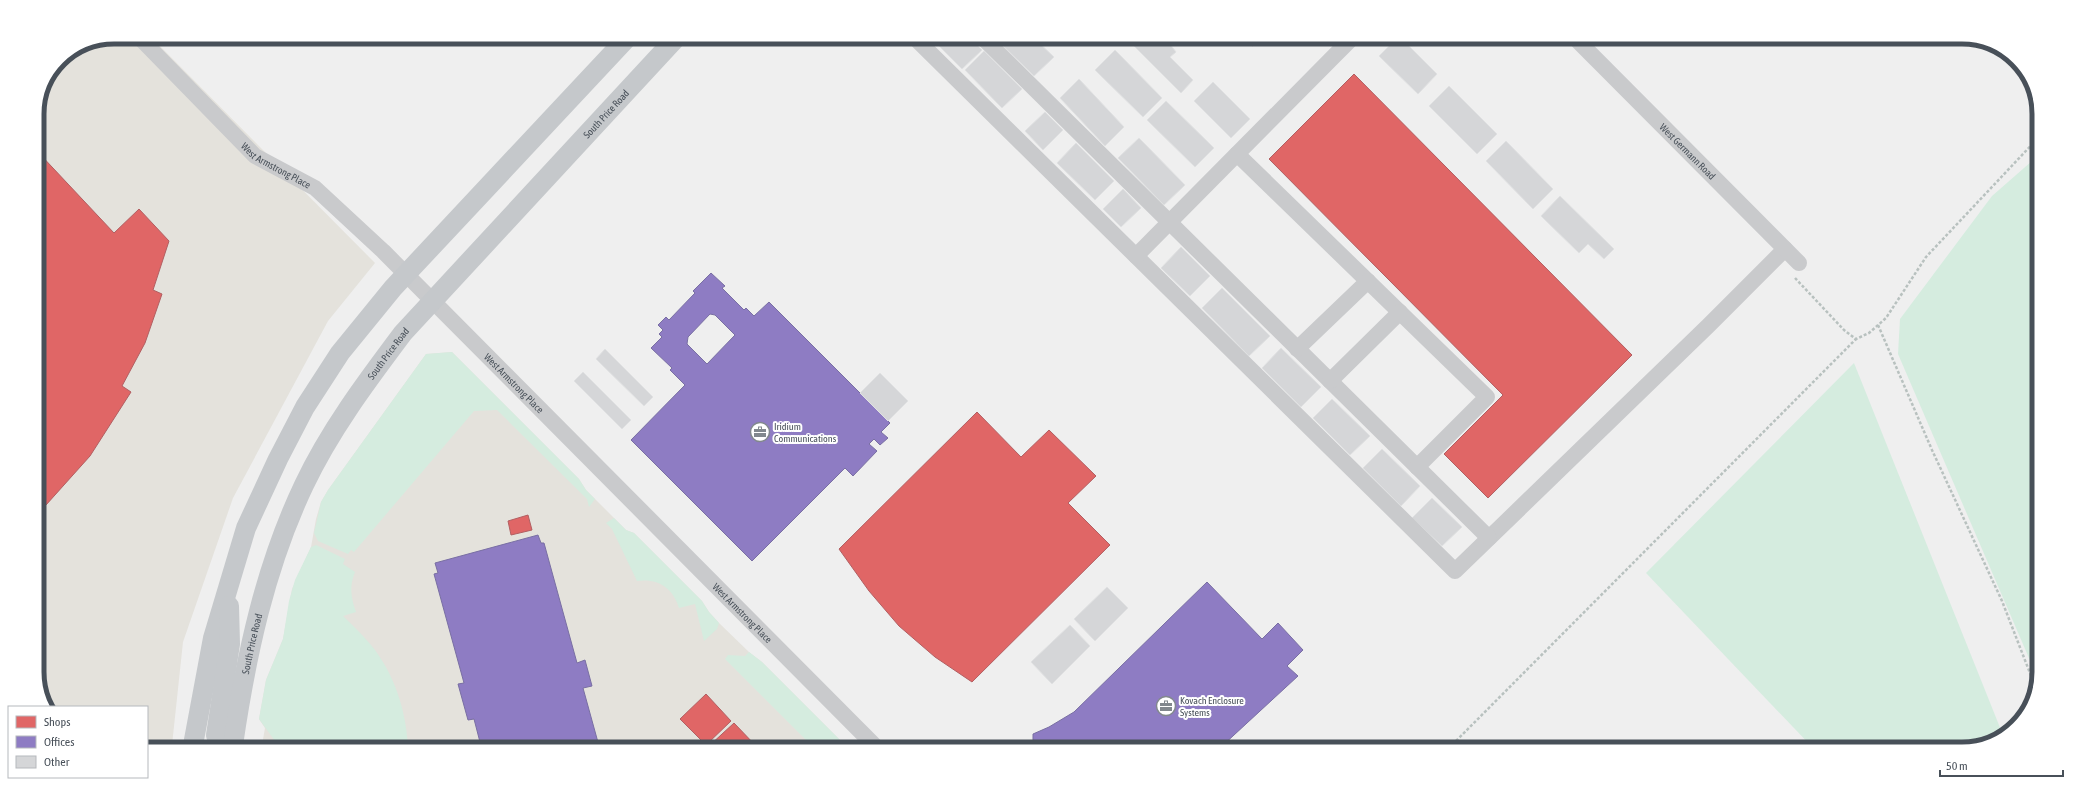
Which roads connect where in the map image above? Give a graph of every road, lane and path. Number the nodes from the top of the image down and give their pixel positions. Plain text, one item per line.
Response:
1 (146, 44) edge
2 (621, 44) edge
3 (670, 44) edge
4 (921, 44) edge
5 (989, 44) edge
6 (1346, 44) edge
7 (1580, 44) edge
8 (2032, 144) edge
9 (1237, 154) junction
10 (1169, 222) junction
11 (1136, 256) junction
12 (1792, 256) junction
13 (407, 275) junction
14 (1368, 281) junction
15 (432, 300) junction
16 (1400, 312) junction
17 (1878, 325) junction
18 (1856, 339) junction
19 (1297, 349) junction
20 (1330, 381) junction
21 (1417, 467) junction
22 (1489, 538) junction
23 (228, 584) junction
24 (2031, 677) edge
25 (193, 742) edge
26 (219, 742) edge
27 (233, 742) edge
28 (871, 742) edge
29 (1454, 742) edge

1 - 13 street, West Armstrong Place
2 - 13 main road
3 - 15 main road, South Price Road
4 - 11 street
5 - 10 street
6 - 9 street
7 - 12 street, West Germann Road
8 - 17 path
9 - 10 street
9 - 14 street
10 - 11 street
10 - 19 street
11 - 22 street
12 - 18 path
12 - 22 street
13 - 15 street, West Armstrong Place
13 - 23 main road
14 - 16 street
14 - 19 street
15 - 27 main road, South Price Road
15 - 28 street, West Armstrong Place
16 - 20 street
16 - 21 street
17 - 18 path
17 - 24 path
18 - 29 path
19 - 20 street
20 - 21 street
21 - 22 street
23 - 25 main road
23 - 26 main road

